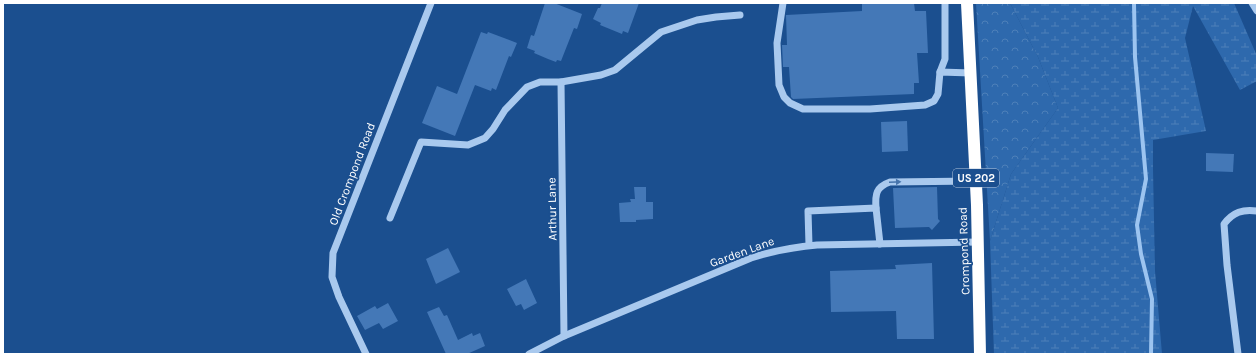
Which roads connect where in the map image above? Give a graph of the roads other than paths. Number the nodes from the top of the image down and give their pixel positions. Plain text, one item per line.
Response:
1 (432, 3) edge
2 (783, 3) edge
3 (945, 3) edge
4 (967, 3) edge
5 (1252, 3) edge
6 (1257, 11) edge
7 (740, 16) dead end
8 (940, 72) junction
9 (971, 73) junction
10 (561, 82) junction
11 (976, 181) junction
12 (876, 208) junction
13 (1257, 211) edge
14 (390, 218) dead end
15 (978, 242) junction
16 (880, 244) junction
17 (809, 245) junction
18 (564, 336) junction
19 (366, 354) edge
20 (529, 354) edge
21 (980, 354) edge
22 (1238, 354) edge

1 - 19 street, Old Crompond Road
2 - 8 street
3 - 8 street
4 - 9 highway, Crompond Road / US 202
5 - 6 street
7 - 10 street
8 - 9 street
9 - 11 highway, Crompond Road / US 202
10 - 14 street
10 - 18 street, Arthur Lane
12 -> 11 street
11 - 15 highway, Crompond Road / US 202
12 - 16 street
12 - 17 street
13 - 22 street
15 - 16 street, Garden Lane
15 - 21 highway, Crompond Road / US 202
16 - 17 street, Garden Lane
17 - 18 street, Garden Lane
18 - 20 street, Garden Lane

